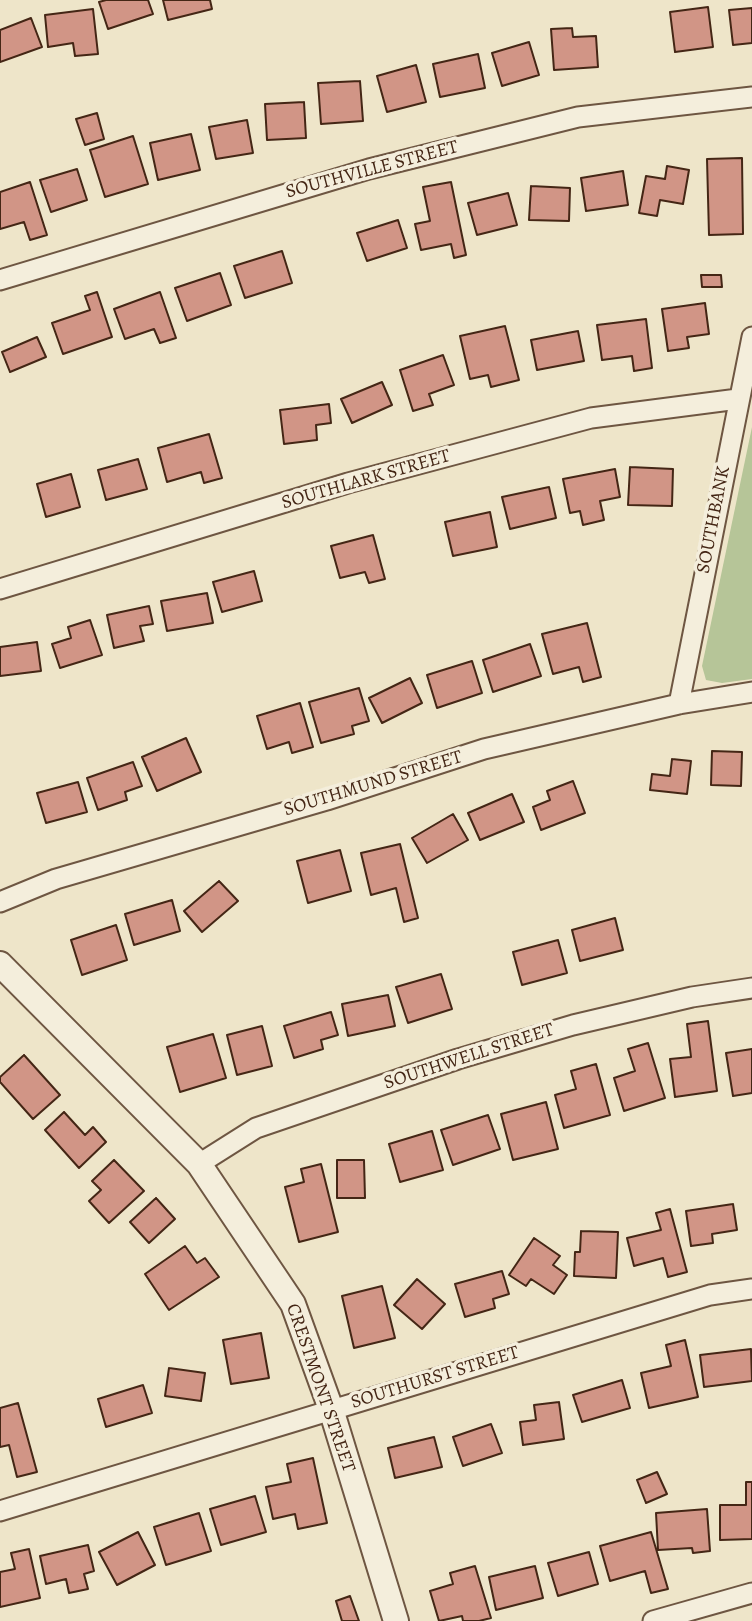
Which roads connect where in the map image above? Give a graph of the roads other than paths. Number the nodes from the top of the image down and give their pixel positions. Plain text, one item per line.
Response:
1 (752, 97) edge
2 (0, 280) edge
3 (752, 337) edge
4 (738, 399) junction
5 (0, 589) edge
6 (752, 692) edge
7 (679, 704) junction
8 (0, 902) edge
9 (0, 964) edge
10 (752, 988) edge
11 (199, 1164) junction
12 (752, 1289) edge
13 (331, 1409) junction
14 (0, 1511) edge
15 (752, 1593) edge
16 (396, 1621) edge
17 (653, 1621) edge

1 - 2 street, SOUTHVILLE STREET
3 - 4 street, SOUTHBANK
4 - 5 street, SOUTHLARK STREET
4 - 7 street, SOUTHBANK
6 - 7 street, SOUTHMUND STREET
7 - 8 street, SOUTHMUND STREET
9 - 11 street, CRESTMONT STREET
10 - 11 street, SOUTHWELL STREET
11 - 13 street, CRESTMONT STREET
12 - 13 street, SOUTHURST STREET
13 - 14 street, SOUTHURST STREET
13 - 16 street, CRESTMONT STREET
15 - 17 street

